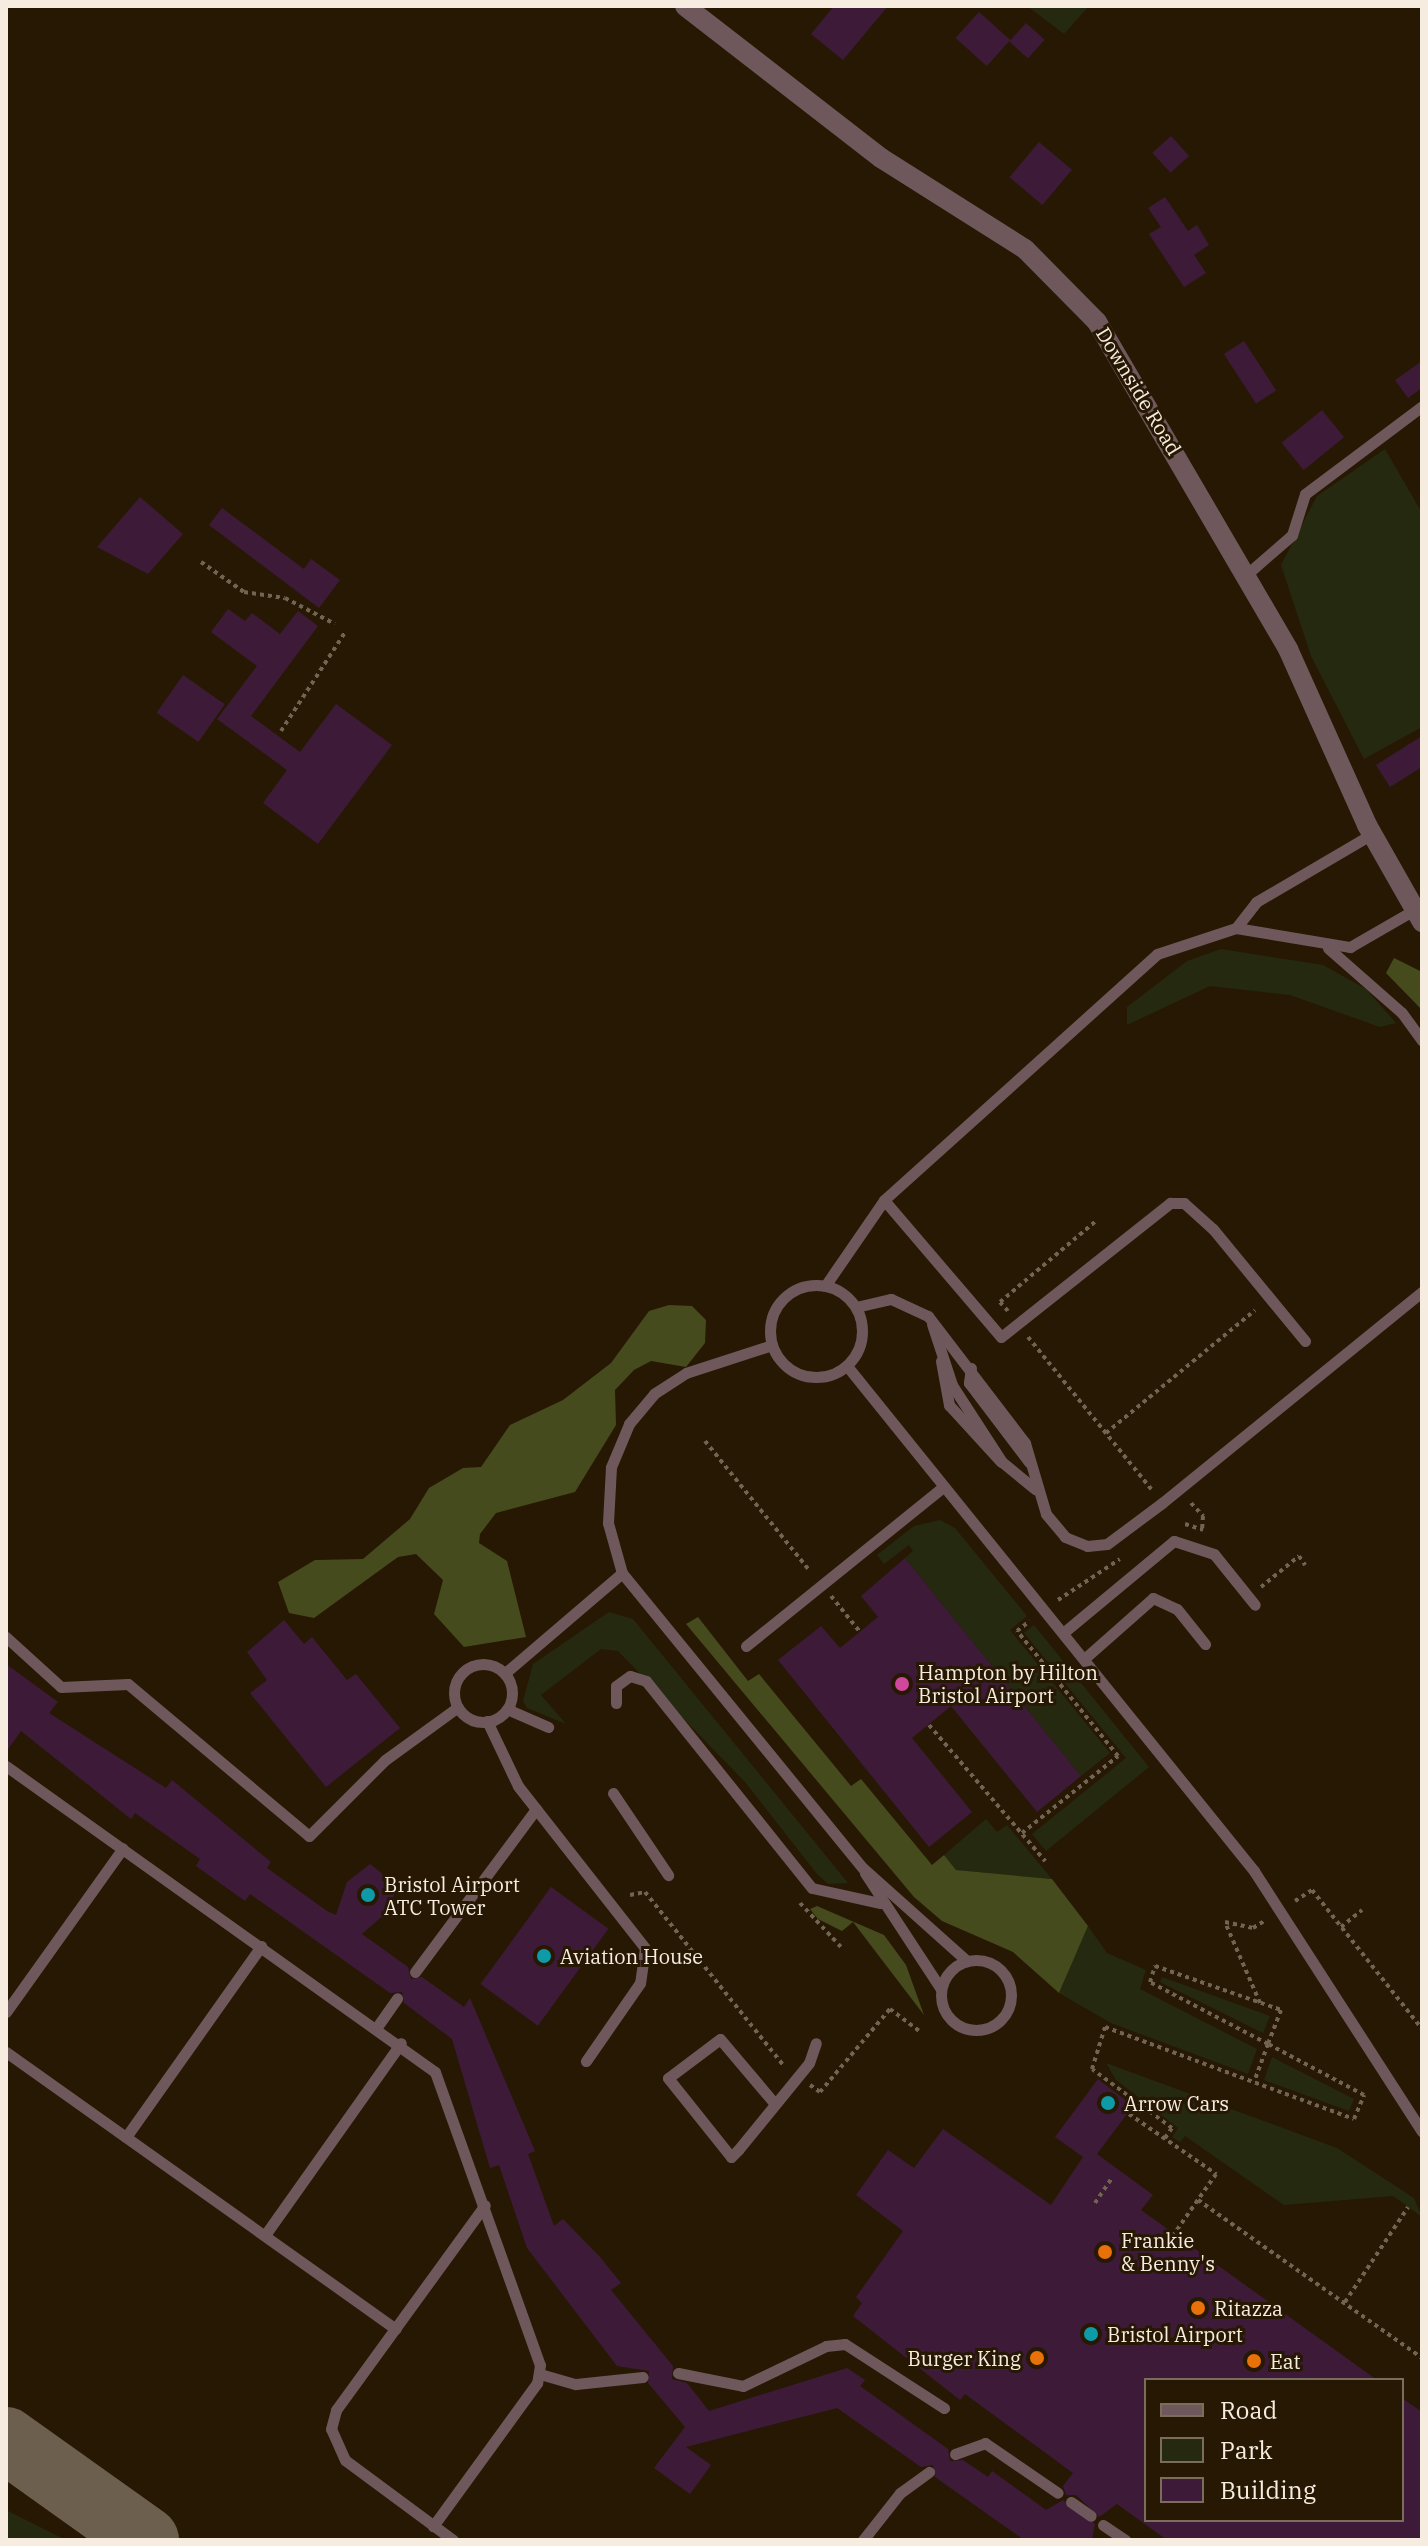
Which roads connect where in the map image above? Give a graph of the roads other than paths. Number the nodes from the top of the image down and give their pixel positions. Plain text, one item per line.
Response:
1 (685, 6) edge
2 (1422, 406) edge
3 (1246, 575) junction
4 (1372, 834) junction
5 (1418, 916) edge
6 (1236, 928) junction
7 (1328, 948) junction
8 (1422, 1041) edge
9 (884, 1200) junction
10 (825, 1286) junction
11 (1422, 1292) edge
12 (856, 1307) junction
13 (928, 1316) junction
14 (1305, 1341) dead end
15 (772, 1345) junction
16 (847, 1366) junction
17 (943, 1487) junction
18 (1035, 1490) junction
19 (622, 1573) junction
20 (1255, 1605) dead end
21 (1063, 1633) junction
22 (6, 1637) edge
23 (1205, 1644) dead end
24 (746, 1646) dead end
25 (1084, 1659) junction
26 (505, 1673) junction
27 (616, 1703) dead end
28 (458, 1707) junction
29 (507, 1709) junction
30 (487, 1721) junction
31 (548, 1727) dead end
32 (6, 1766) edge
33 (613, 1793) dead end
34 (536, 1809) junction
35 (123, 1848) junction
36 (863, 1868) junction
37 (668, 1875) dead end
38 (880, 1903) junction
39 (261, 1946) junction
40 (967, 1961) junction
41 (415, 1972) dead end
42 (941, 1989) junction
43 (397, 1998) dead end
44 (6, 2012) edge
45 (377, 2027) junction
46 (401, 2043) junction
47 (816, 2043) dead end
48 (6, 2052) edge
49 (586, 2061) dead end
50 (775, 2104) junction
51 (1422, 2132) edge
52 (126, 2137) junction
53 (485, 2205) junction
54 (265, 2235) junction
55 (396, 2329) junction
56 (678, 2373) dead end
57 (540, 2374) junction
58 (643, 2377) dead end
59 (944, 2408) dead end
60 (955, 2454) dead end
61 (929, 2472) dead end
62 (1058, 2493) dead end
63 (1071, 2502) dead end
64 (1091, 2516) dead end
65 (1103, 2525) dead end
66 (433, 2526) junction
67 (453, 2540) edge
68 (863, 2540) edge
69 (1125, 2540) edge

1 - 3 street, Downside Road
2 - 3 lane
3 - 4 street, Downside Road
4 - 5 street, Downside Road
4 - 6 lane
5 - 7 lane
6 - 7 lane
6 - 9 lane
7 - 8 lane
9 - 10 lane
9 - 14 lane
10 - 12 lane
10 - 15 lane
11 - 18 lane
12 - 13 lane
12 - 16 lane
13 - 18 lane
13 - 18 lane
15 - 16 lane
15 - 19 lane
16 - 17 lane
17 - 21 lane
17 - 24 lane
19 - 26 lane
19 - 36 lane
20 - 21 lane
21 - 25 lane
22 - 28 lane
23 - 25 lane
25 - 51 lane
26 - 28 lane
26 - 29 lane
27 - 38 lane
28 - 30 lane
29 - 30 lane
29 - 31 lane
30 - 34 lane
32 - 35 lane
33 - 37 lane
34 - 41 lane
34 - 49 lane
35 - 39 lane
35 - 44 lane
36 - 38 lane
36 - 40 lane
38 - 42 lane
39 - 45 lane
39 - 52 lane
40 - 42 lane
40 - 42 lane
43 - 45 lane
45 - 46 lane
46 - 53 lane
46 - 54 lane
47 - 50 lane
48 - 52 lane
50 - 50 lane
52 - 54 lane
53 - 55 lane
53 - 57 lane
54 - 55 lane
55 - 66 lane
56 - 59 lane
57 - 58 lane
57 - 66 lane
60 - 62 lane
61 - 68 lane
63 - 64 lane
65 - 69 lane
66 - 67 lane

